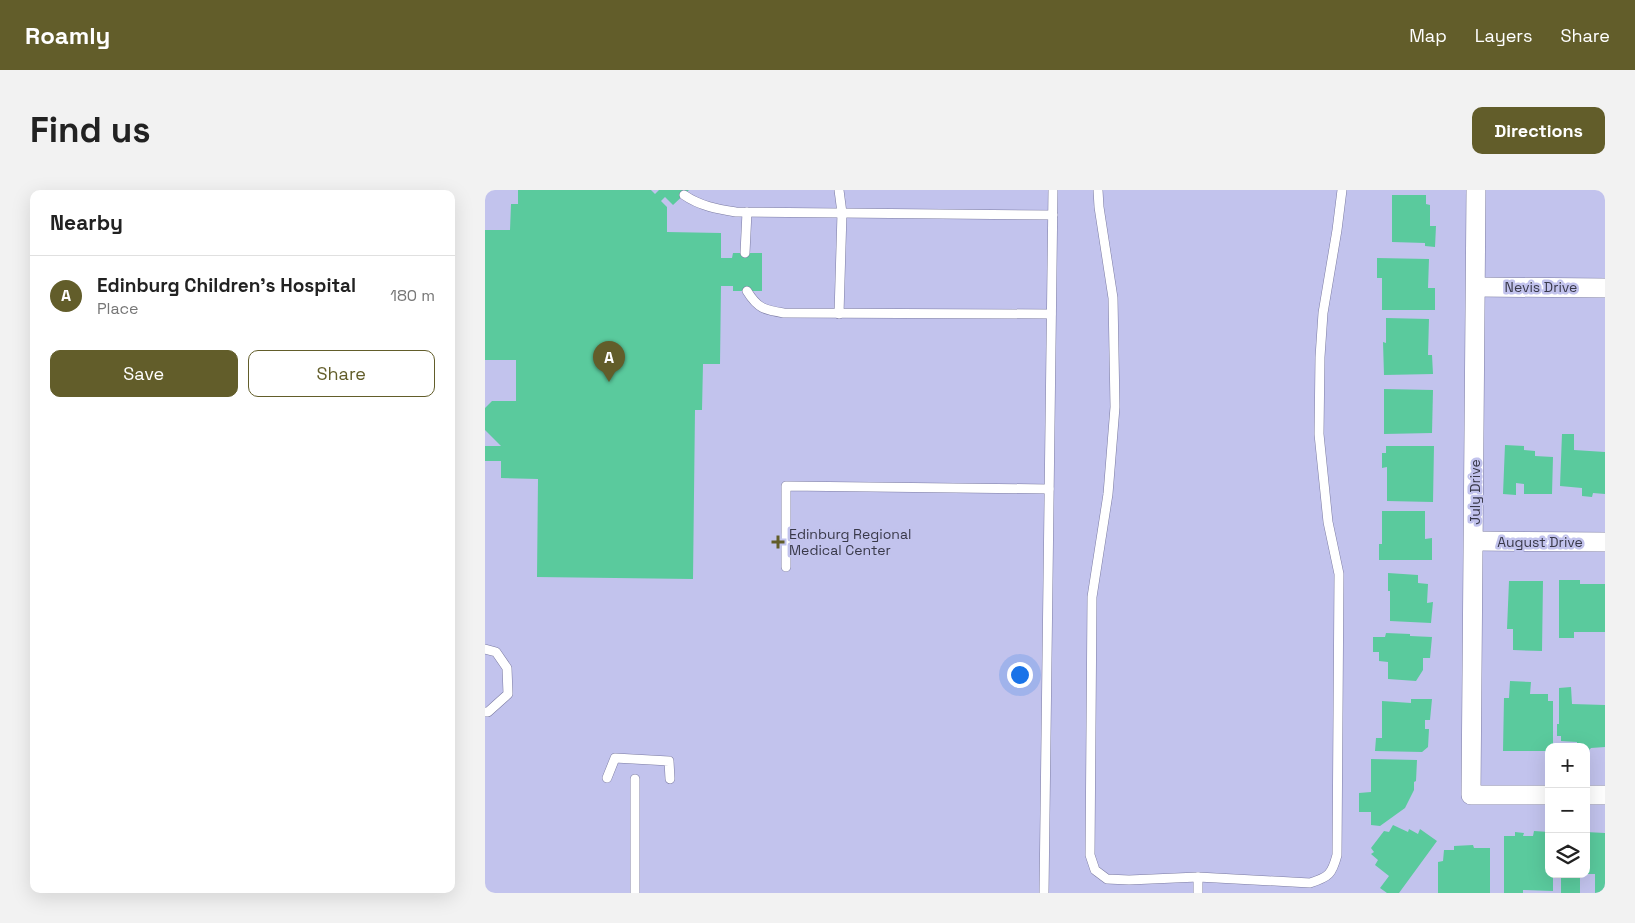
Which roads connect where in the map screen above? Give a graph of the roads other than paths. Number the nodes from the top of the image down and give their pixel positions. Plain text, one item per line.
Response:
1 (839, 190) edge
2 (1053, 190) edge
3 (1098, 190) edge
4 (1343, 190) edge
5 (1477, 190) edge
6 (684, 195) dead end
7 (747, 212) junction
8 (842, 213) junction
9 (1053, 215) junction
10 (745, 253) dead end
11 (1476, 287) junction
12 (1605, 288) edge
13 (747, 291) dead end
14 (839, 314) junction
15 (1051, 314) junction
16 (1049, 489) junction
17 (1475, 542) junction
18 (1605, 542) edge
19 (785, 567) dead end
20 (485, 649) edge
21 (485, 712) edge
22 (607, 778) dead end
23 (635, 779) dead end
24 (670, 779) dead end
25 (1545, 795) edge
26 (1590, 795) edge
27 (1605, 795) edge
28 (1198, 877) junction
29 (635, 893) edge
30 (1044, 893) edge
31 (1198, 893) edge

1 - 8 lane
2 - 9 lane
3 - 28 lane
4 - 28 lane
5 - 11 street, July Drive
6 - 7 lane
7 - 8 lane
7 - 10 lane
8 - 9 lane
8 - 14 lane
9 - 15 lane
11 - 12 street, Nevis Drive
11 - 17 street, July Drive
13 - 14 lane
14 - 15 lane
15 - 16 lane
16 - 19 lane
16 - 30 lane
17 - 18 street, August Drive
17 - 25 street, July Drive
20 - 21 lane
22 - 24 lane
23 - 29 lane
26 - 27 street
28 - 31 lane

